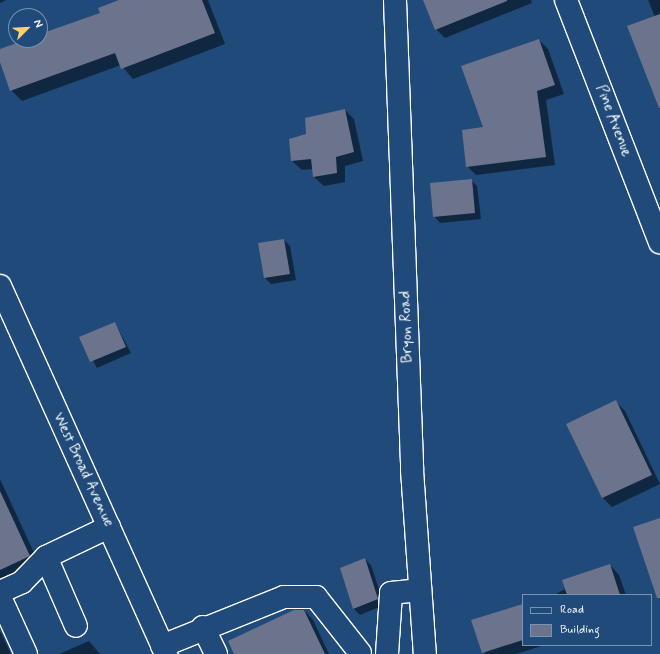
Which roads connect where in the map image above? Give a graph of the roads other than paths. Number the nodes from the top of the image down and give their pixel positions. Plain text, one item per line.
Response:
1 (395, 0) edge
2 (566, 0) edge
3 (660, 242) edge
4 (0, 286) edge
5 (109, 527) junction
6 (46, 557) junction
7 (419, 590) junction
8 (0, 592) edge
9 (0, 597) edge
10 (76, 626) dead end
11 (203, 627) junction
12 (164, 650) edge
13 (26, 654) edge
14 (216, 654) edge
15 (365, 654) edge
16 (387, 654) edge
17 (425, 654) edge

1 - 7 main road, Bryon Road
2 - 3 main road, Pine Avenue
4 - 5 main road, West Broad Avenue
5 - 6 main road
5 - 12 main road, West Broad Avenue
6 - 8 main road
6 - 10 main road
7 - 16 main road
7 - 17 main road, Bryon Road
9 - 13 main road
11 - 12 main road
11 - 14 main road
11 - 15 main road

